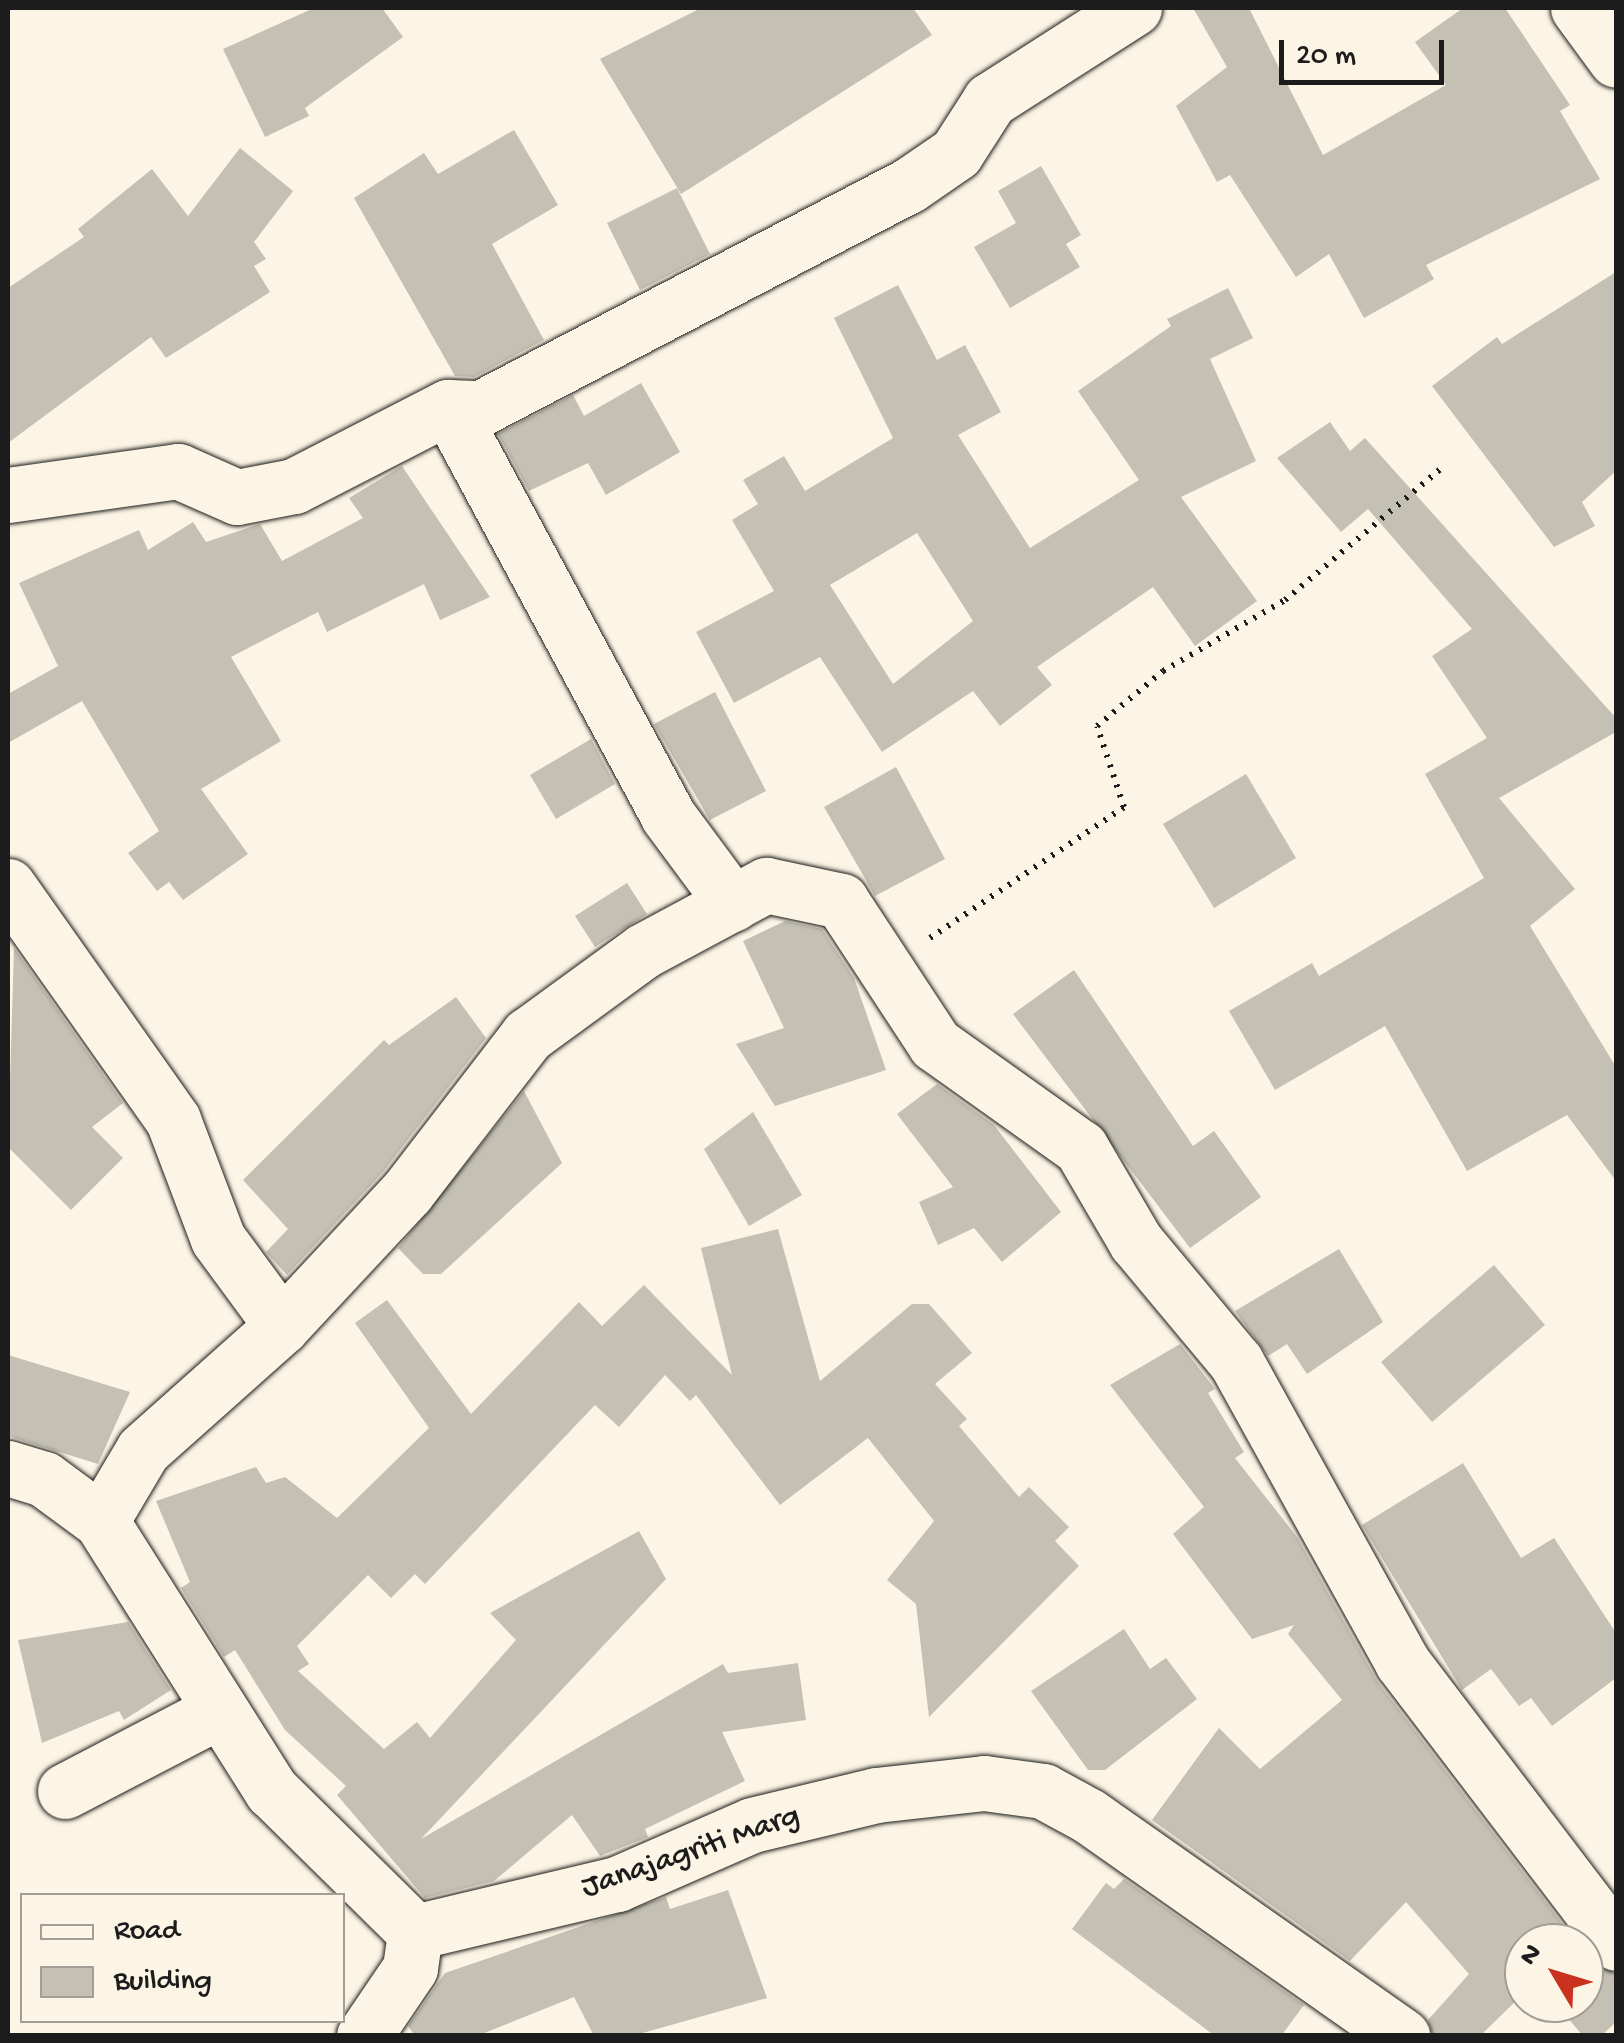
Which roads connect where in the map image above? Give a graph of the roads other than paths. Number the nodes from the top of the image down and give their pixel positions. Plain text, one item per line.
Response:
1 (1134, 8) edge
2 (1578, 8) edge
3 (1616, 60) edge
4 (448, 407) junction
5 (8, 494) edge
6 (8, 886) edge
7 (733, 904) junction
8 (282, 1326) junction
9 (8, 1470) edge
10 (101, 1521) junction
11 (215, 1713) junction
12 (66, 1791) dead end
13 (415, 1932) junction
14 (1616, 1943) edge
15 (364, 2036) edge
16 (1402, 2036) edge

1 - 4 street
2 - 3 street
4 - 5 street
4 - 7 street
6 - 8 street
7 - 8 street
7 - 14 street
8 - 10 street
9 - 10 street
10 - 11 street
11 - 12 street
11 - 13 street
13 - 15 street
13 - 16 street, Janajagriti Marg

